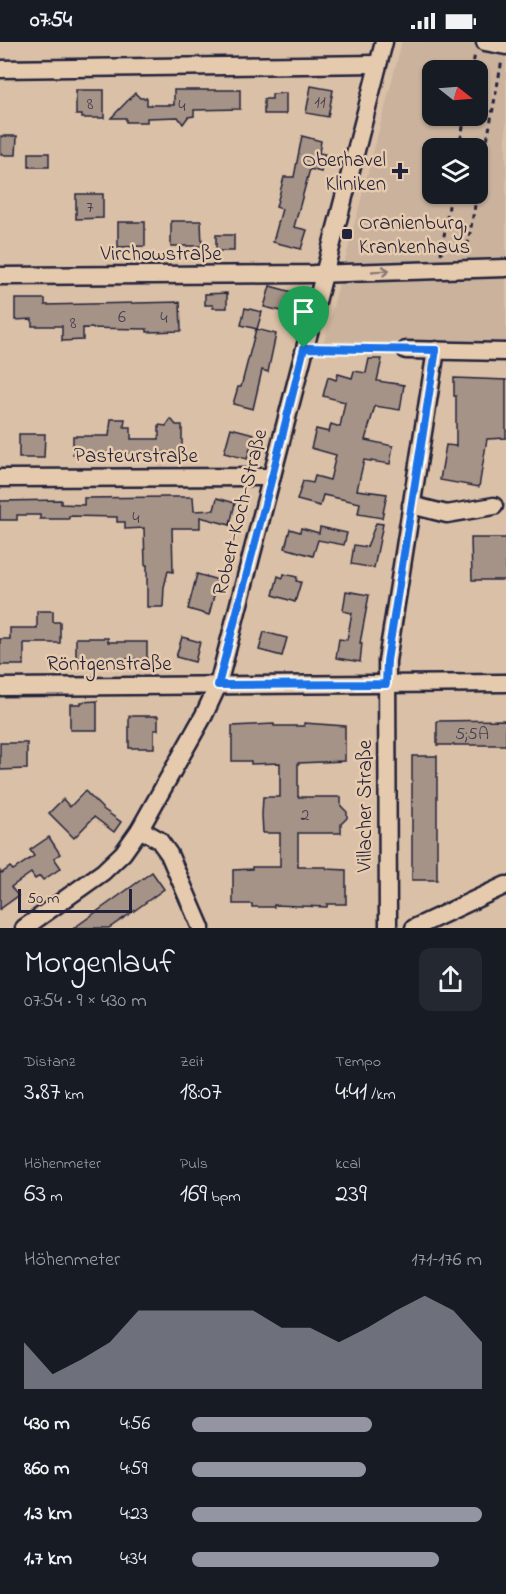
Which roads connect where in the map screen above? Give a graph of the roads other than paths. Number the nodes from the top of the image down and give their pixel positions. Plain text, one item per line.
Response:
1 (384, 42) edge
2 (505, 46) edge
3 (480, 47) edge
4 (378, 64) junction
5 (0, 69) edge
6 (506, 268) edge
7 (323, 273) junction
8 (0, 276) edge
9 (406, 350) road end
10 (436, 350) junction
11 (506, 352) edge
12 (272, 477) junction
13 (0, 478) edge
14 (411, 505) junction
15 (494, 506) dead end
16 (506, 683) edge
17 (386, 684) junction
18 (218, 685) junction
19 (0, 687) edge
20 (140, 829) junction
21 (506, 885) edge
22 (24, 928) edge
23 (201, 928) edge
24 (388, 928) edge
25 (414, 928) edge

1 - 4 street, Robert-Koch-Straße
2 - 3 street
4 - 5 street
4 - 7 street, Robert-Koch-Straße
7 -> 6 street, Virchowstraße
7 - 8 street, Virchowstraße
7 - 12 street, Robert-Koch-Straße
9 - 10 street
10 - 11 street
10 - 14 street
12 - 13 street, Pasteurstraße
12 - 18 street, Robert-Koch-Straße
14 - 15 street
14 - 17 street
16 - 17 street
17 - 18 street
17 - 24 street, Villacher Straße
18 - 19 street, Röntgenstraße
18 - 20 street, Robert-Koch-Straße
20 - 22 street, Robert-Koch-Straße
20 - 23 street
21 - 25 street

